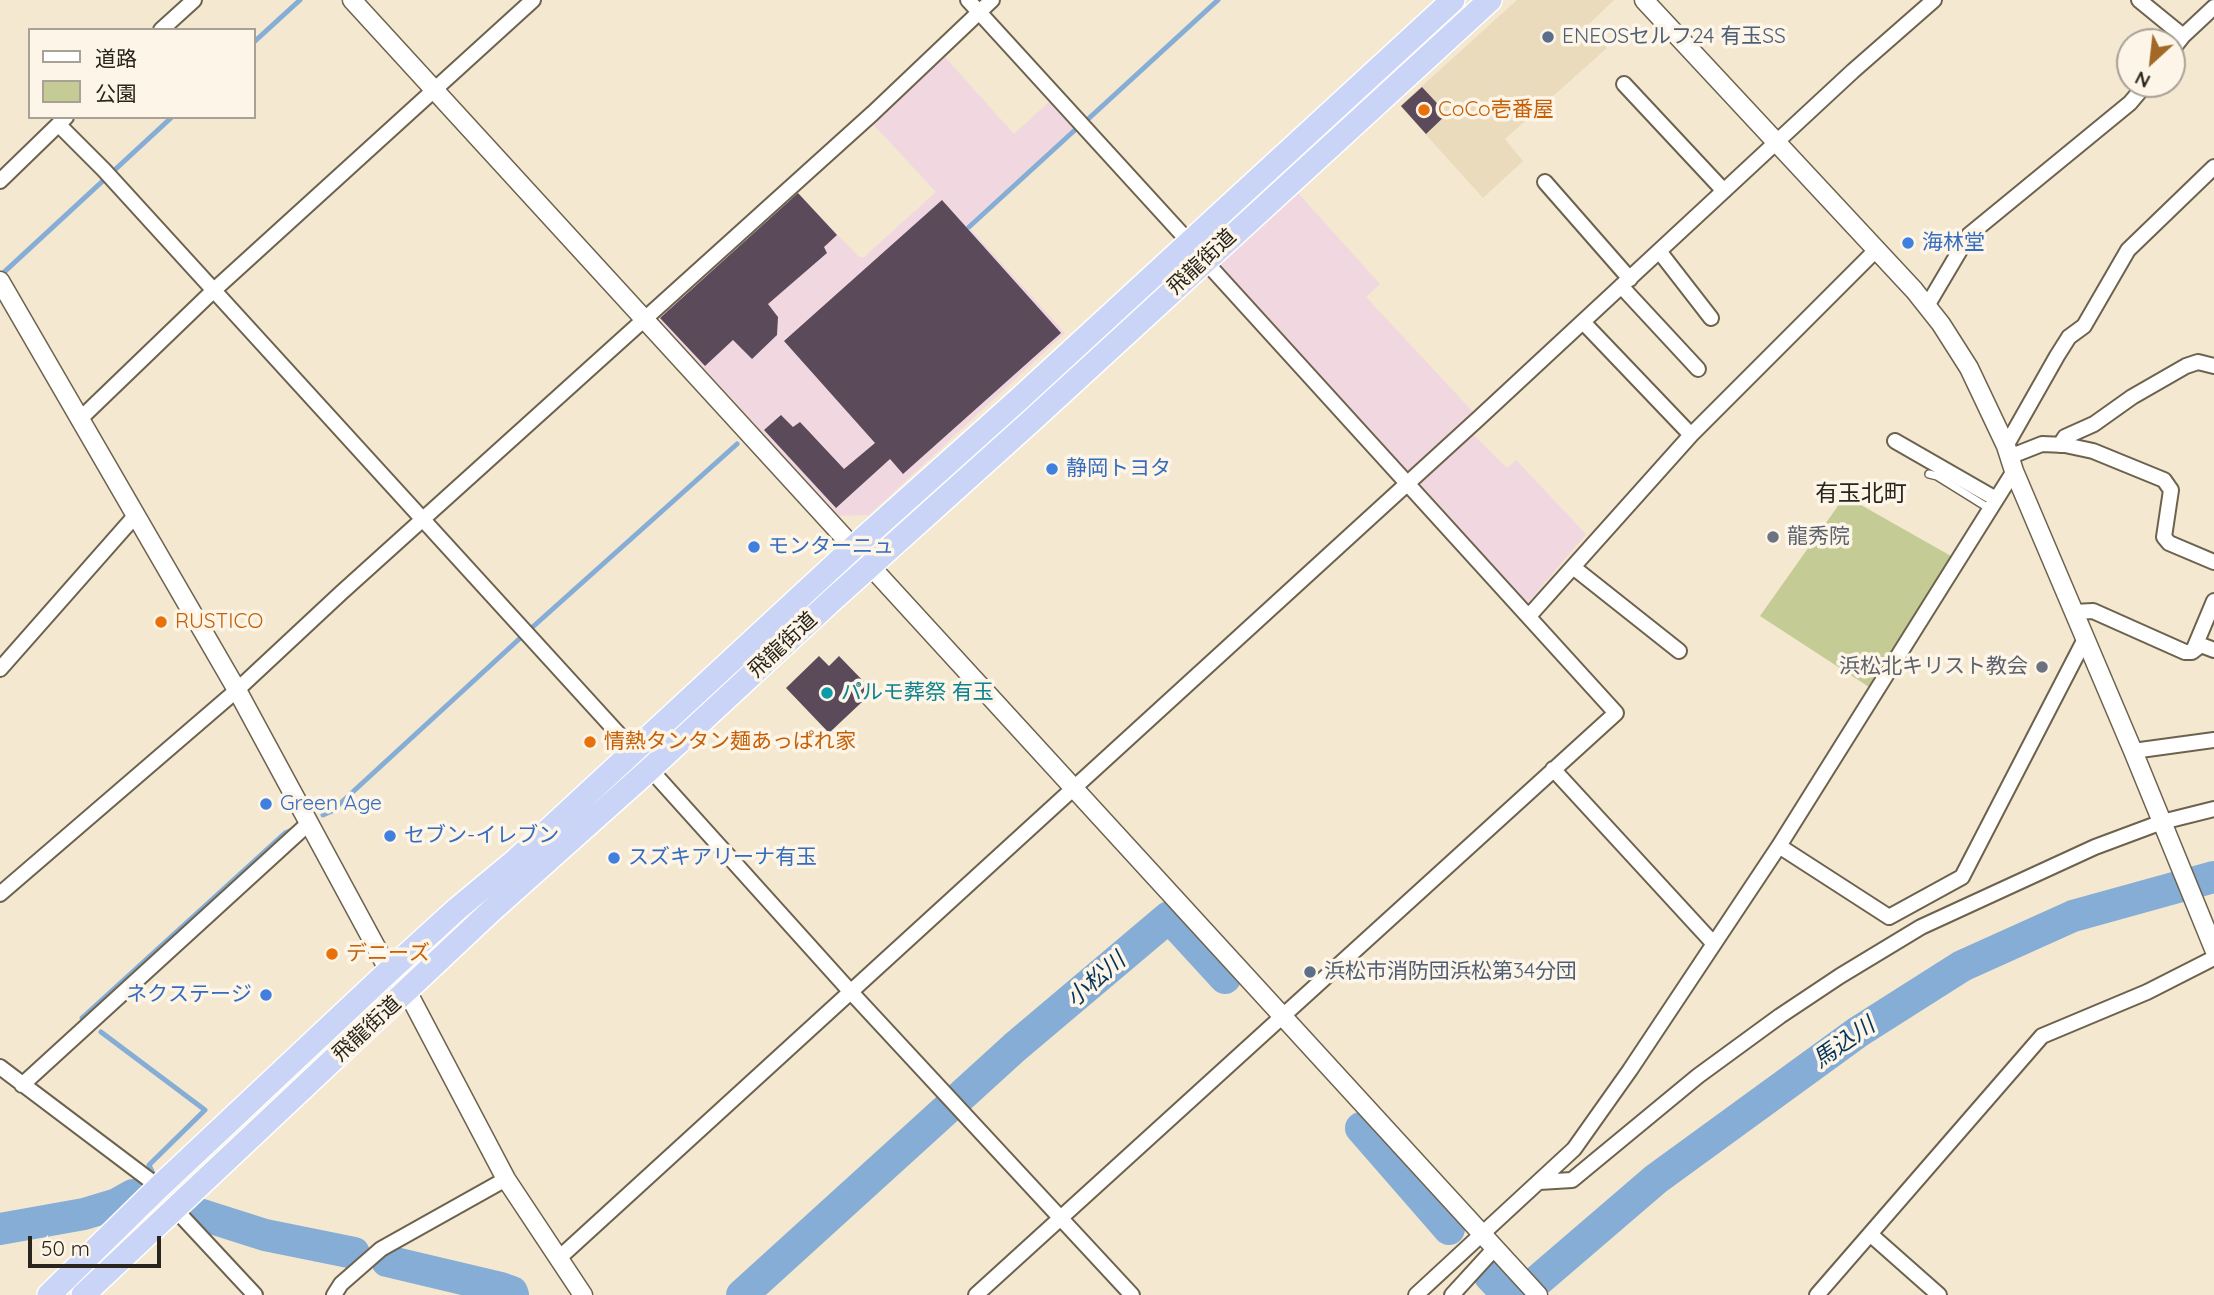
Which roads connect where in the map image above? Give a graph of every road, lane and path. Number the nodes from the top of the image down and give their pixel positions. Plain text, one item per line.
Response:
1 (194, 0) edge
2 (352, 0) edge
3 (533, 0) edge
4 (968, 0) edge
5 (992, 0) edge
6 (1453, 0) edge
7 (1490, 0) edge
8 (1644, 0) edge
9 (1934, 0) edge
10 (2138, 0) edge
11 (2214, 7) edge
12 (979, 12) junction
13 (163, 28) edge
14 (2173, 28) edge
15 (2186, 33) edge
16 (1624, 84) dead end
17 (435, 90) junction
18 (2134, 98) edge
19 (62, 121) edge
20 (1777, 144) junction
21 (2214, 167) edge
22 (0, 181) edge
23 (1545, 182) dead end
24 (1724, 191) junction
25 (1877, 249) junction
26 (1658, 251) junction
27 (1197, 252) junction
28 (1626, 282) junction
29 (1, 283) edge
30 (213, 291) junction
31 (1927, 306) junction
32 (1711, 318) dead end
33 (645, 320) junction
34 (1583, 322) junction
35 (2214, 366) edge
36 (1698, 369) dead end
37 (79, 420) junction
38 (1691, 435) junction
39 (1895, 441) dead end
40 (2060, 444) junction
41 (2010, 458) junction
42 (1928, 474) dead end
43 (1406, 484) junction
44 (1993, 504) junction
45 (135, 516) junction
46 (422, 520) junction
47 (854, 547) junction
48 (2214, 562) edge
49 (870, 565) junction
50 (1573, 567) junction
51 (2214, 601) edge
52 (2074, 612) junction
53 (1529, 615) junction
54 (2085, 639) junction
55 (2214, 650) edge
56 (1679, 651) dead end
57 (2192, 652) junction
58 (0, 669) edge
59 (237, 690) junction
60 (2214, 740) edge
61 (2133, 751) junction
62 (642, 760) junction
63 (1553, 769) junction
64 (1073, 788) junction
65 (2214, 809) edge
66 (2162, 822) junction
67 (309, 823) junction
68 (1779, 846) junction
69 (0, 894) edge
70 (1714, 944) junction
71 (2213, 950) edge
72 (389, 971) junction
73 (849, 990) junction
74 (407, 991) junction
75 (1283, 1016) junction
76 (0, 1067) edge
77 (22, 1085) junction
78 (506, 1179) junction
79 (1539, 1182) junction
80 (159, 1187) junction
81 (174, 1208) junction
82 (1061, 1218) junction
83 (1483, 1234) junction
84 (1870, 1234) junction
85 (1495, 1248) junction
86 (558, 1259) junction
87 (49, 1295) edge
88 (83, 1295) edge
89 (255, 1295) edge
90 (334, 1295) edge
91 (583, 1295) edge
92 (975, 1295) edge
93 (1132, 1295) edge
94 (1416, 1295) edge
95 (1452, 1295) edge
96 (1538, 1295) edge
97 (1816, 1295) edge
98 (1939, 1295) edge

1 - 13 street
2 - 17 street
3 - 17 street
4 - 12 street
5 - 12 street
6 - 27 highway, 飛龍街道
7 - 27 highway, 飛龍街道
8 - 20 street
9 - 20 street
10 - 14 street
11 - 15 street
12 - 27 street
12 - 33 street
16 - 24 street
17 - 30 street
17 - 33 street
18 - 31 street
19 - 22 street
19 - 30 street
20 - 24 street
20 - 25 street
21 - 41 street
23 - 28 street
24 - 26 street
25 - 31 street
25 - 38 street
26 - 28 street
26 - 32 street
27 - 43 street
27 - 47 highway, 飛龍街道
27 - 49 highway, 飛龍街道
28 - 34 street
28 - 36 street
29 - 37 street
30 - 37 street
30 - 46 street
31 - 41 street
33 - 46 street
33 - 47 street
34 - 38 street
34 - 43 street
35 - 40 street
37 - 45 street
38 - 50 street
39 - 44 street
40 - 41 street
40 - 48 street
41 - 44 street
41 - 52 street
42 - 44 lane
43 - 53 street
43 - 64 street
44 - 68 street
45 - 58 street
45 - 59 street
46 - 59 street
46 - 62 street
47 - 49 street
47 - 62 highway, 飛龍街道
49 - 62 highway, 飛龍街道
49 - 64 street
50 - 53 street
50 - 56 street
51 - 57 street
52 - 54 street
52 - 57 street
53 - 63 street
54 - 61 street
54 - 68 street
55 - 57 street
59 - 67 street
59 - 69 street
60 - 61 street
61 - 66 street
62 - 72 highway, 飛龍街道
62 - 73 street
62 - 74 highway, 飛龍街道
63 - 70 street
63 - 75 street
64 - 73 street
64 - 75 street
65 - 66 street
66 - 71 street
66 - 79 street
67 - 72 street
67 - 77 street
68 - 70 street
70 - 79 street
71 - 84 street
72 - 74 street
72 - 80 highway, 飛龍街道
73 - 82 street
73 - 86 street
74 - 78 street
74 - 81 highway, 飛龍街道
75 - 82 street
75 - 83 street
76 - 77 street
77 - 80 street
78 - 86 street
78 - 90 street
79 - 83 street
80 - 87 highway, 飛龍街道
81 - 88 highway, 飛龍街道
81 - 89 street
82 - 92 street
82 - 93 street
83 - 85 street
83 - 94 street
84 - 97 street
84 - 98 street
85 - 95 street
85 - 96 street
86 - 91 street

